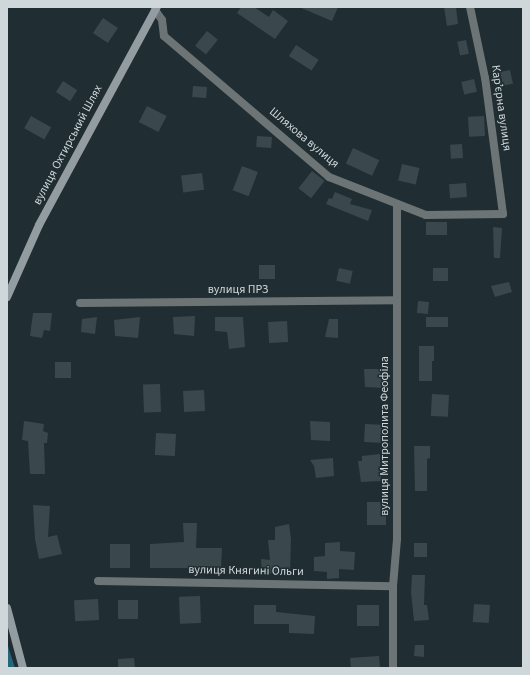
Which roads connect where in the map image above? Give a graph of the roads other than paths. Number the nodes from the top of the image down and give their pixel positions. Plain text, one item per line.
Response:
1 (470, 7) edge
2 (156, 8) edge
3 (397, 204) junction
4 (503, 214) joint
5 (7, 297) edge
6 (397, 300) junction
7 (80, 303) dead end
8 (98, 581) dead end
9 (393, 586) junction
10 (7, 608) edge
11 (24, 668) edge
12 (393, 668) edge

1 - 4 street, Карʼєрна вулиця
2 - 3 street, Шляхова вулиця
2 - 5 main road, вулиця Охтирський Шлях
3 - 4 street, Шляхова вулиця
3 - 6 street, вулиця Митрополита Феофіла
6 - 7 street, вулиця ПРЗ
6 - 9 street, вулиця Митрополита Феофіла
8 - 9 street, вулиця Княгині Ольги
9 - 12 street, вулиця Митрополита Феофіла
10 - 11 main road

